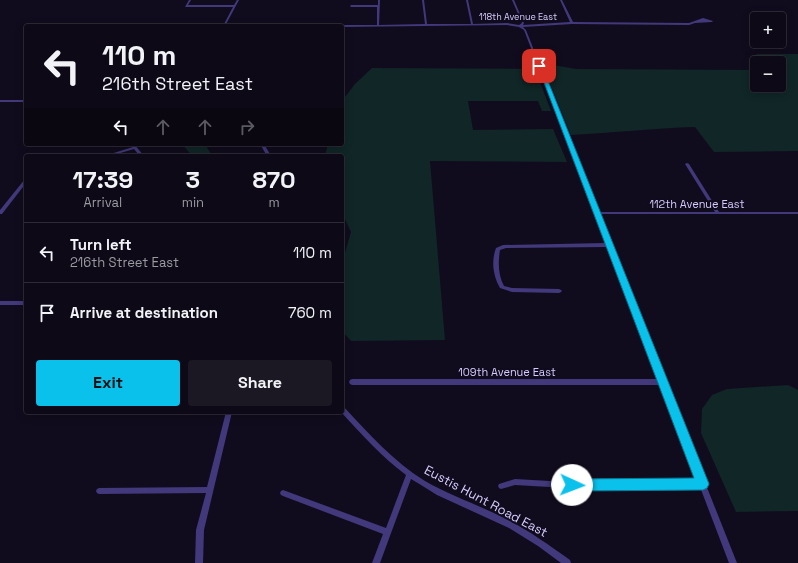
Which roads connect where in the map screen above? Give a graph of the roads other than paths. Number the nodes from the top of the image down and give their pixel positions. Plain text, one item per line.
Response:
1 (190, 0) edge
2 (238, 0) edge
3 (379, 0) edge
4 (423, 0) edge
5 (467, 0) edge
6 (513, 0) edge
7 (560, 0) edge
8 (234, 6) junction
9 (351, 6) dead end
10 (378, 6) junction
11 (694, 22) junction
12 (572, 23) junction
13 (225, 24) edge
14 (472, 24) junction
15 (426, 25) junction
16 (344, 26) edge
17 (378, 26) junction
18 (520, 26) junction
19 (0, 101) edge
20 (24, 101) edge
21 (133, 146) edge
22 (111, 154) edge
23 (140, 154) edge
24 (686, 164) dead end
25 (24, 182) edge
26 (0, 212) edge
27 (798, 212) edge
28 (596, 213) junction
29 (718, 213) junction
30 (610, 245) junction
31 (559, 291) dead end
32 (0, 303) edge
33 (24, 303) edge
34 (352, 382) dead end
35 (663, 382) junction
36 (344, 411) edge
37 (228, 414) edge
38 (410, 474) junction
39 (703, 484) junction
40 (501, 486) dead end
41 (209, 490) junction
42 (99, 491) dead end
43 (283, 492) dead end
44 (387, 532) junction
45 (199, 563) edge
46 (376, 563) edge
47 (567, 563) edge
48 (733, 563) edge

1 - 8 street
2 - 8 street
3 - 10 street
4 - 15 street
5 - 14 street
6 - 18 street
7 - 12 street
8 - 13 street
9 - 10 street
10 - 17 street
11 - 11 street, 118th Avenue East
11 - 12 street, 118th Avenue East
12 - 18 street, 118th Avenue East
14 - 15 street, 118th Avenue East
14 - 18 street, 118th Avenue East
15 - 17 street, 118th Avenue East
16 - 17 street, 118th Avenue East
18 - 28 street
19 - 20 street
21 - 22 street
21 - 23 street
24 - 29 street
25 - 26 street
27 - 29 street, 112th Avenue East
28 - 29 street, 112th Avenue East
28 - 30 street
30 - 31 street
30 - 35 street
32 - 33 street
34 - 35 street, 109th Avenue East
35 - 39 street
36 - 38 street, Eustis Hunt Road East
37 - 41 street
38 - 44 street
38 - 47 street, Eustis Hunt Road East
39 - 40 street
39 - 48 street
41 - 42 street
41 - 45 street
43 - 44 street
44 - 46 street

